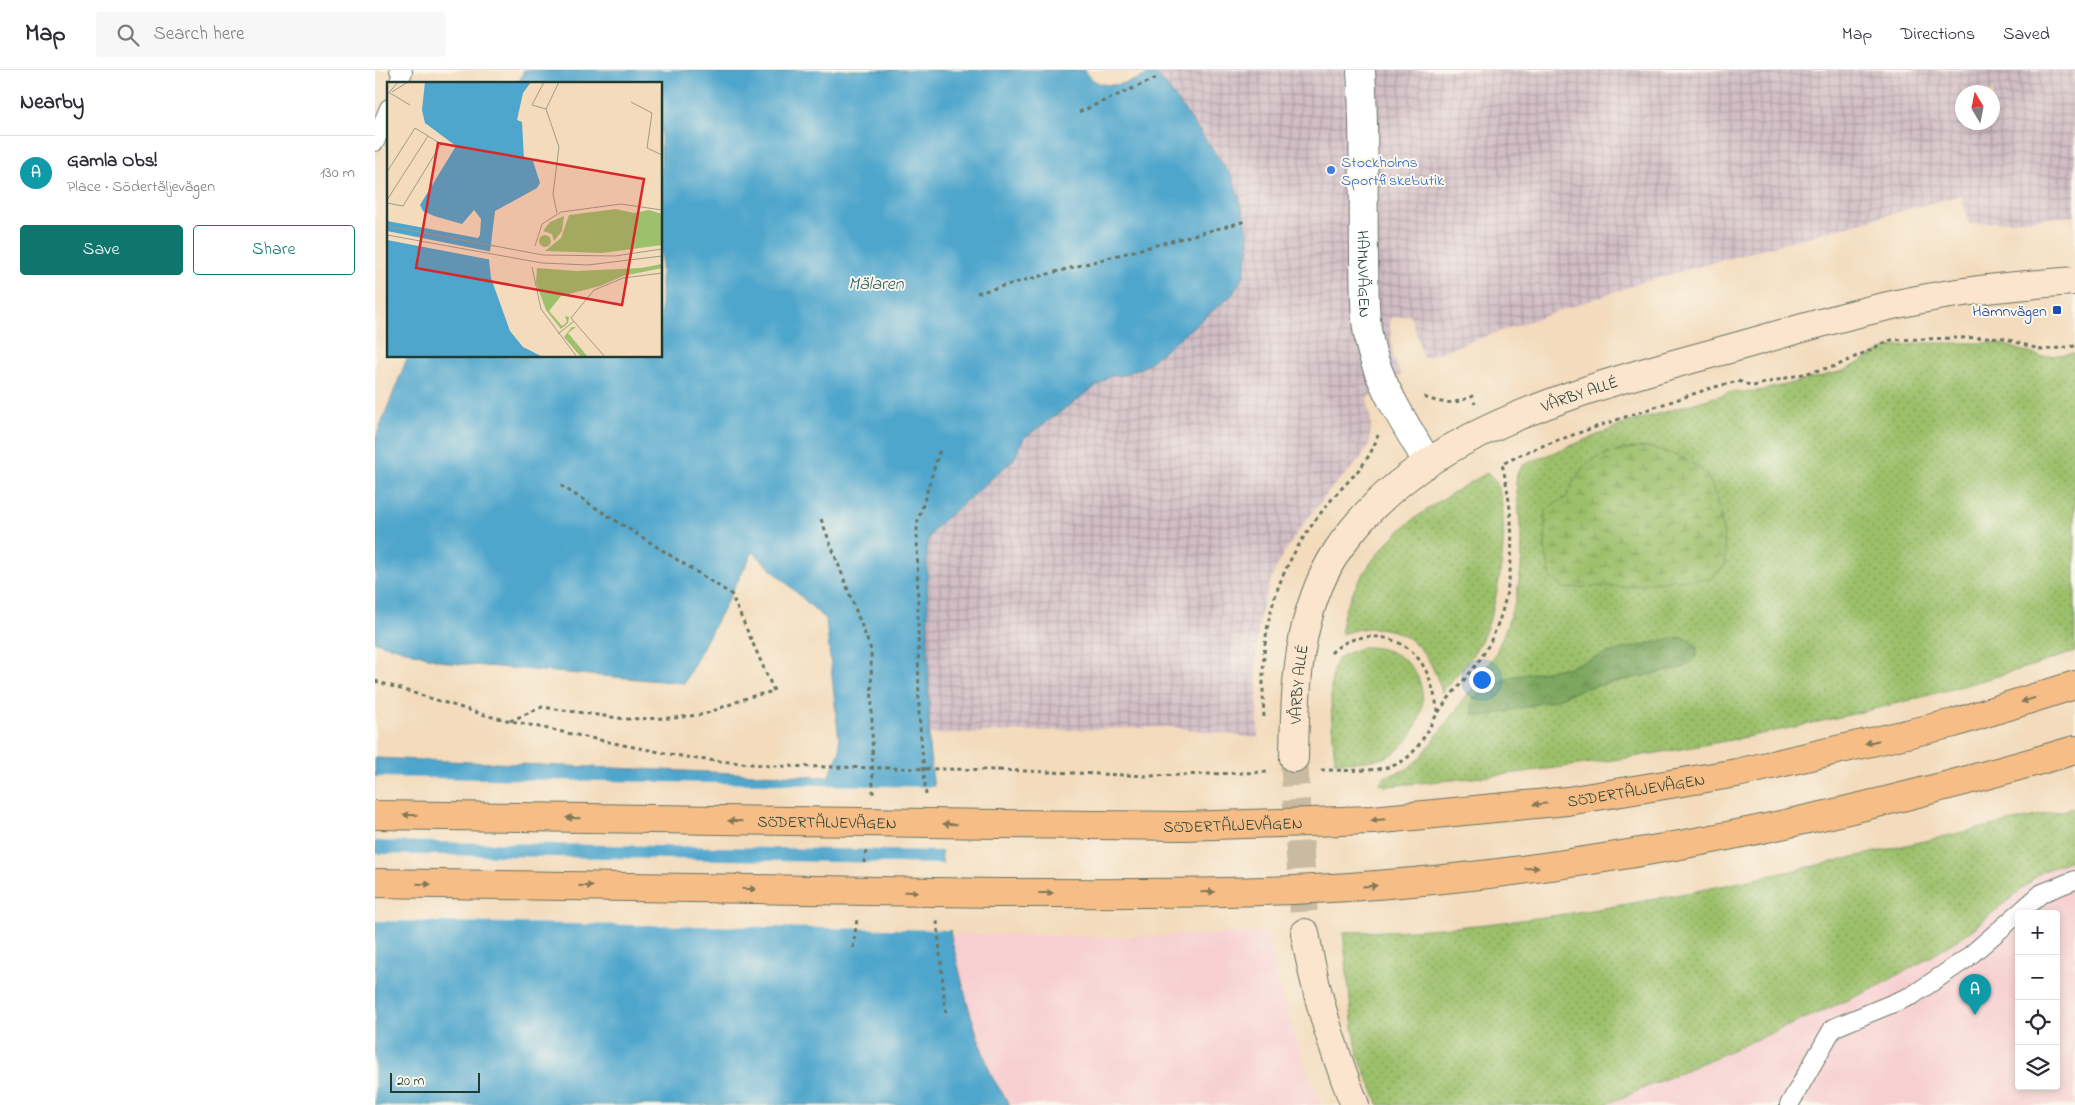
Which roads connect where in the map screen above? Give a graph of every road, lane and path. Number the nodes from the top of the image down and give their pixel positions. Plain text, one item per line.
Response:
1 (399, 70) edge
2 (1361, 70) edge
3 (1159, 77) dead end
4 (400, 82) edge
5 (1079, 112) dead end
6 (387, 113) edge
7 (375, 142) edge
8 (1246, 221) dead end
9 (2075, 281) edge
10 (977, 293) dead end
11 (2075, 346) edge
12 (939, 449) dead end
13 (1428, 463) junction
14 (560, 485) dead end
15 (821, 519) dead end
16 (1329, 655) dead end
17 (375, 681) edge
18 (2075, 686) edge
19 (1438, 712) junction
20 (509, 721) junction
21 (2075, 750) edge
22 (1283, 765) joint
23 (1319, 770) dead end
24 (873, 798) dead end
25 (927, 803) dead end
26 (375, 815) edge
27 (867, 845) dead end
28 (863, 873) dead end
29 (2075, 880) edge
30 (375, 883) edge
31 (858, 911) dead end
32 (937, 920) dead end
33 (1305, 933) tunnel mouth
34 (853, 948) dead end
35 (946, 1017) dead end
36 (1355, 1105) edge
37 (1789, 1105) edge

1 - 4 lane
2 - 13 street, HAMNVÄGEN
3 - 5 path
6 - 7 lane
8 - 10 path
9 - 13 street, VÅRBY ALLÉ
11 - 19 path
12 - 25 path
13 - 22 street, VÅRBY ALLÉ
14 - 20 path
15 - 24 path
16 - 19 path
17 - 20 path
18 -> 26 highway, SÖDERTÄLJEVÄGEN, bridge
19 - 23 path
20 - 22 path, bridge
30 -> 21 highway, bridge
27 - 28 path
29 - 37 lane
31 - 34 path
32 - 35 path
33 - 36 street

